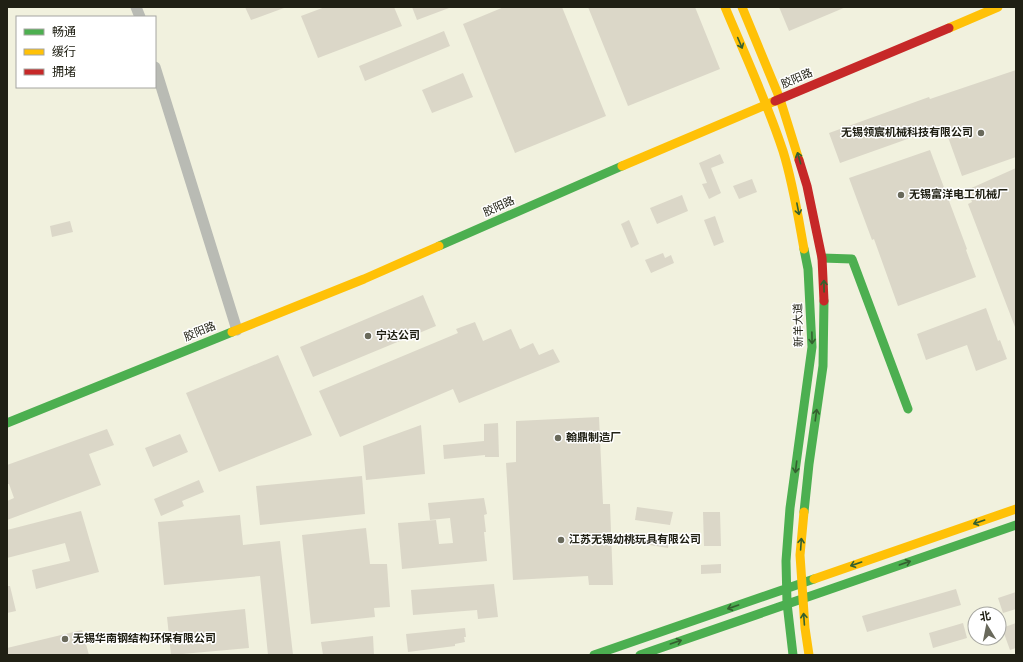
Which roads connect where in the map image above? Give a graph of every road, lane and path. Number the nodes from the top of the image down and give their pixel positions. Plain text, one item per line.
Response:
1 (725, 7) edge
2 (742, 7) edge
3 (998, 7) edge
4 (156, 70) edge
5 (780, 99) junction
6 (766, 105) junction
7 (822, 258) junction
8 (237, 330) junction
9 (908, 409) dead end
10 (7, 423) edge
11 (1016, 509) edge
12 (1016, 525) edge
13 (802, 583) junction
14 (786, 588) junction
15 (803, 598) junction
16 (787, 603) junction
17 (594, 655) edge
18 (640, 655) edge
19 (793, 655) edge
20 (809, 655) edge

1 -> 6 main road, 新羊大道
2 - 5 main road
3 - 5 main road, 胶阳路
4 - 8 street
5 - 6 main road, 胶阳路
7 -> 5 main road
6 - 8 main road, 胶阳路
6 -> 14 main road, 新羊大道
7 - 9 main road
13 -> 7 main road
8 - 10 main road, 胶阳路
11 -> 13 main road
15 -> 12 main road
13 - 14 main road
13 - 15 main road
14 - 16 main road, 新羊大道
14 -> 17 main road
15 - 16 main road
20 -> 15 main road
18 -> 16 main road
16 - 19 main road, 新羊大道

